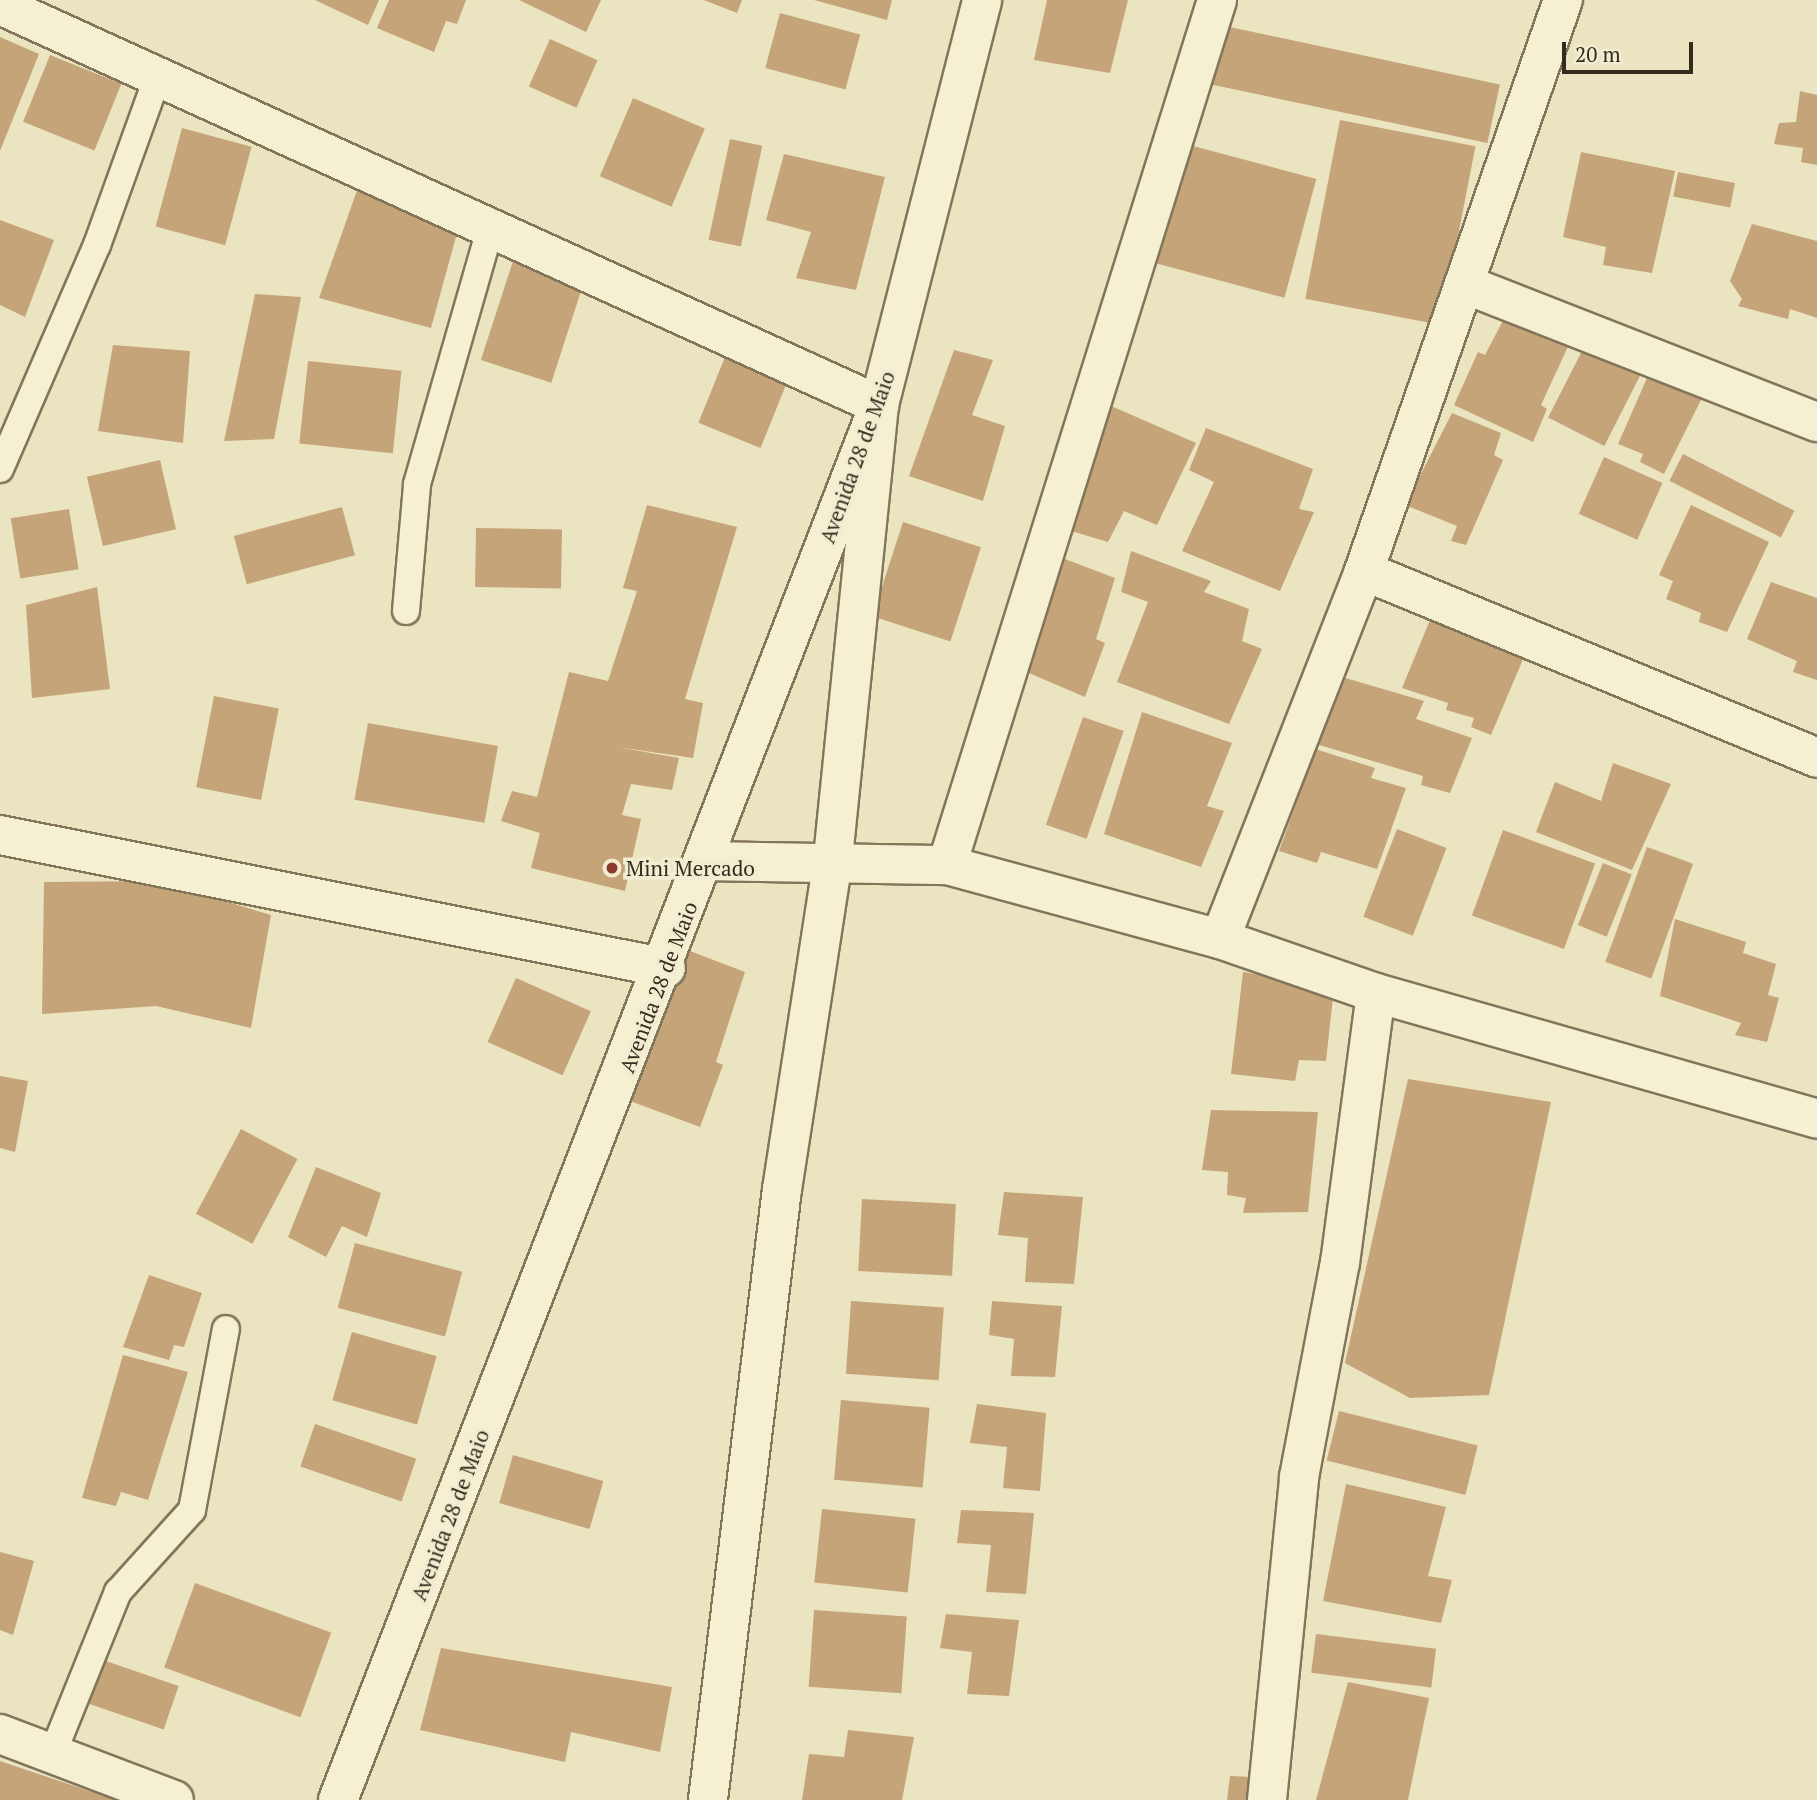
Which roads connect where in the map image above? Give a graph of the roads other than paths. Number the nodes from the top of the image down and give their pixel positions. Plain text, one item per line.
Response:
1 (982, 0) edge
2 (1217, 0) edge
3 (1563, 0) edge
4 (0, 5) edge
5 (159, 73) junction
6 (490, 229) junction
7 (1466, 285) junction
8 (879, 405) junction
9 (1817, 422) edge
10 (0, 469) edge
11 (1364, 571) junction
12 (406, 611) dead end
13 (1817, 758) edge
14 (0, 835) edge
15 (833, 860) junction
16 (707, 861) junction
17 (947, 865) junction
18 (1220, 940) junction
19 (666, 968) junction
20 (1376, 993) junction
21 (1817, 1119) edge
22 (226, 1329) dead end
23 (0, 1734) edge
24 (52, 1755) junction
25 (173, 1800) edge
26 (338, 1800) edge
27 (708, 1800) edge
28 (1268, 1800) edge

1 - 8 street, Avenida 28 de Maio
2 - 17 street
3 - 7 street
4 - 5 street
5 - 6 street
5 - 10 lane
6 - 8 street
6 - 12 lane
7 - 9 street
7 - 11 street
8 - 15 street
8 - 16 street, Avenida 28 de Maio
11 - 13 street
11 - 18 street
14 - 19 street
15 - 16 street
15 - 17 street
15 - 27 street
16 - 19 street, Avenida 28 de Maio
17 - 18 street
18 - 20 street
19 - 26 street, Avenida 28 de Maio
20 - 21 street
20 - 28 street
22 - 24 lane
23 - 24 street
24 - 25 street

